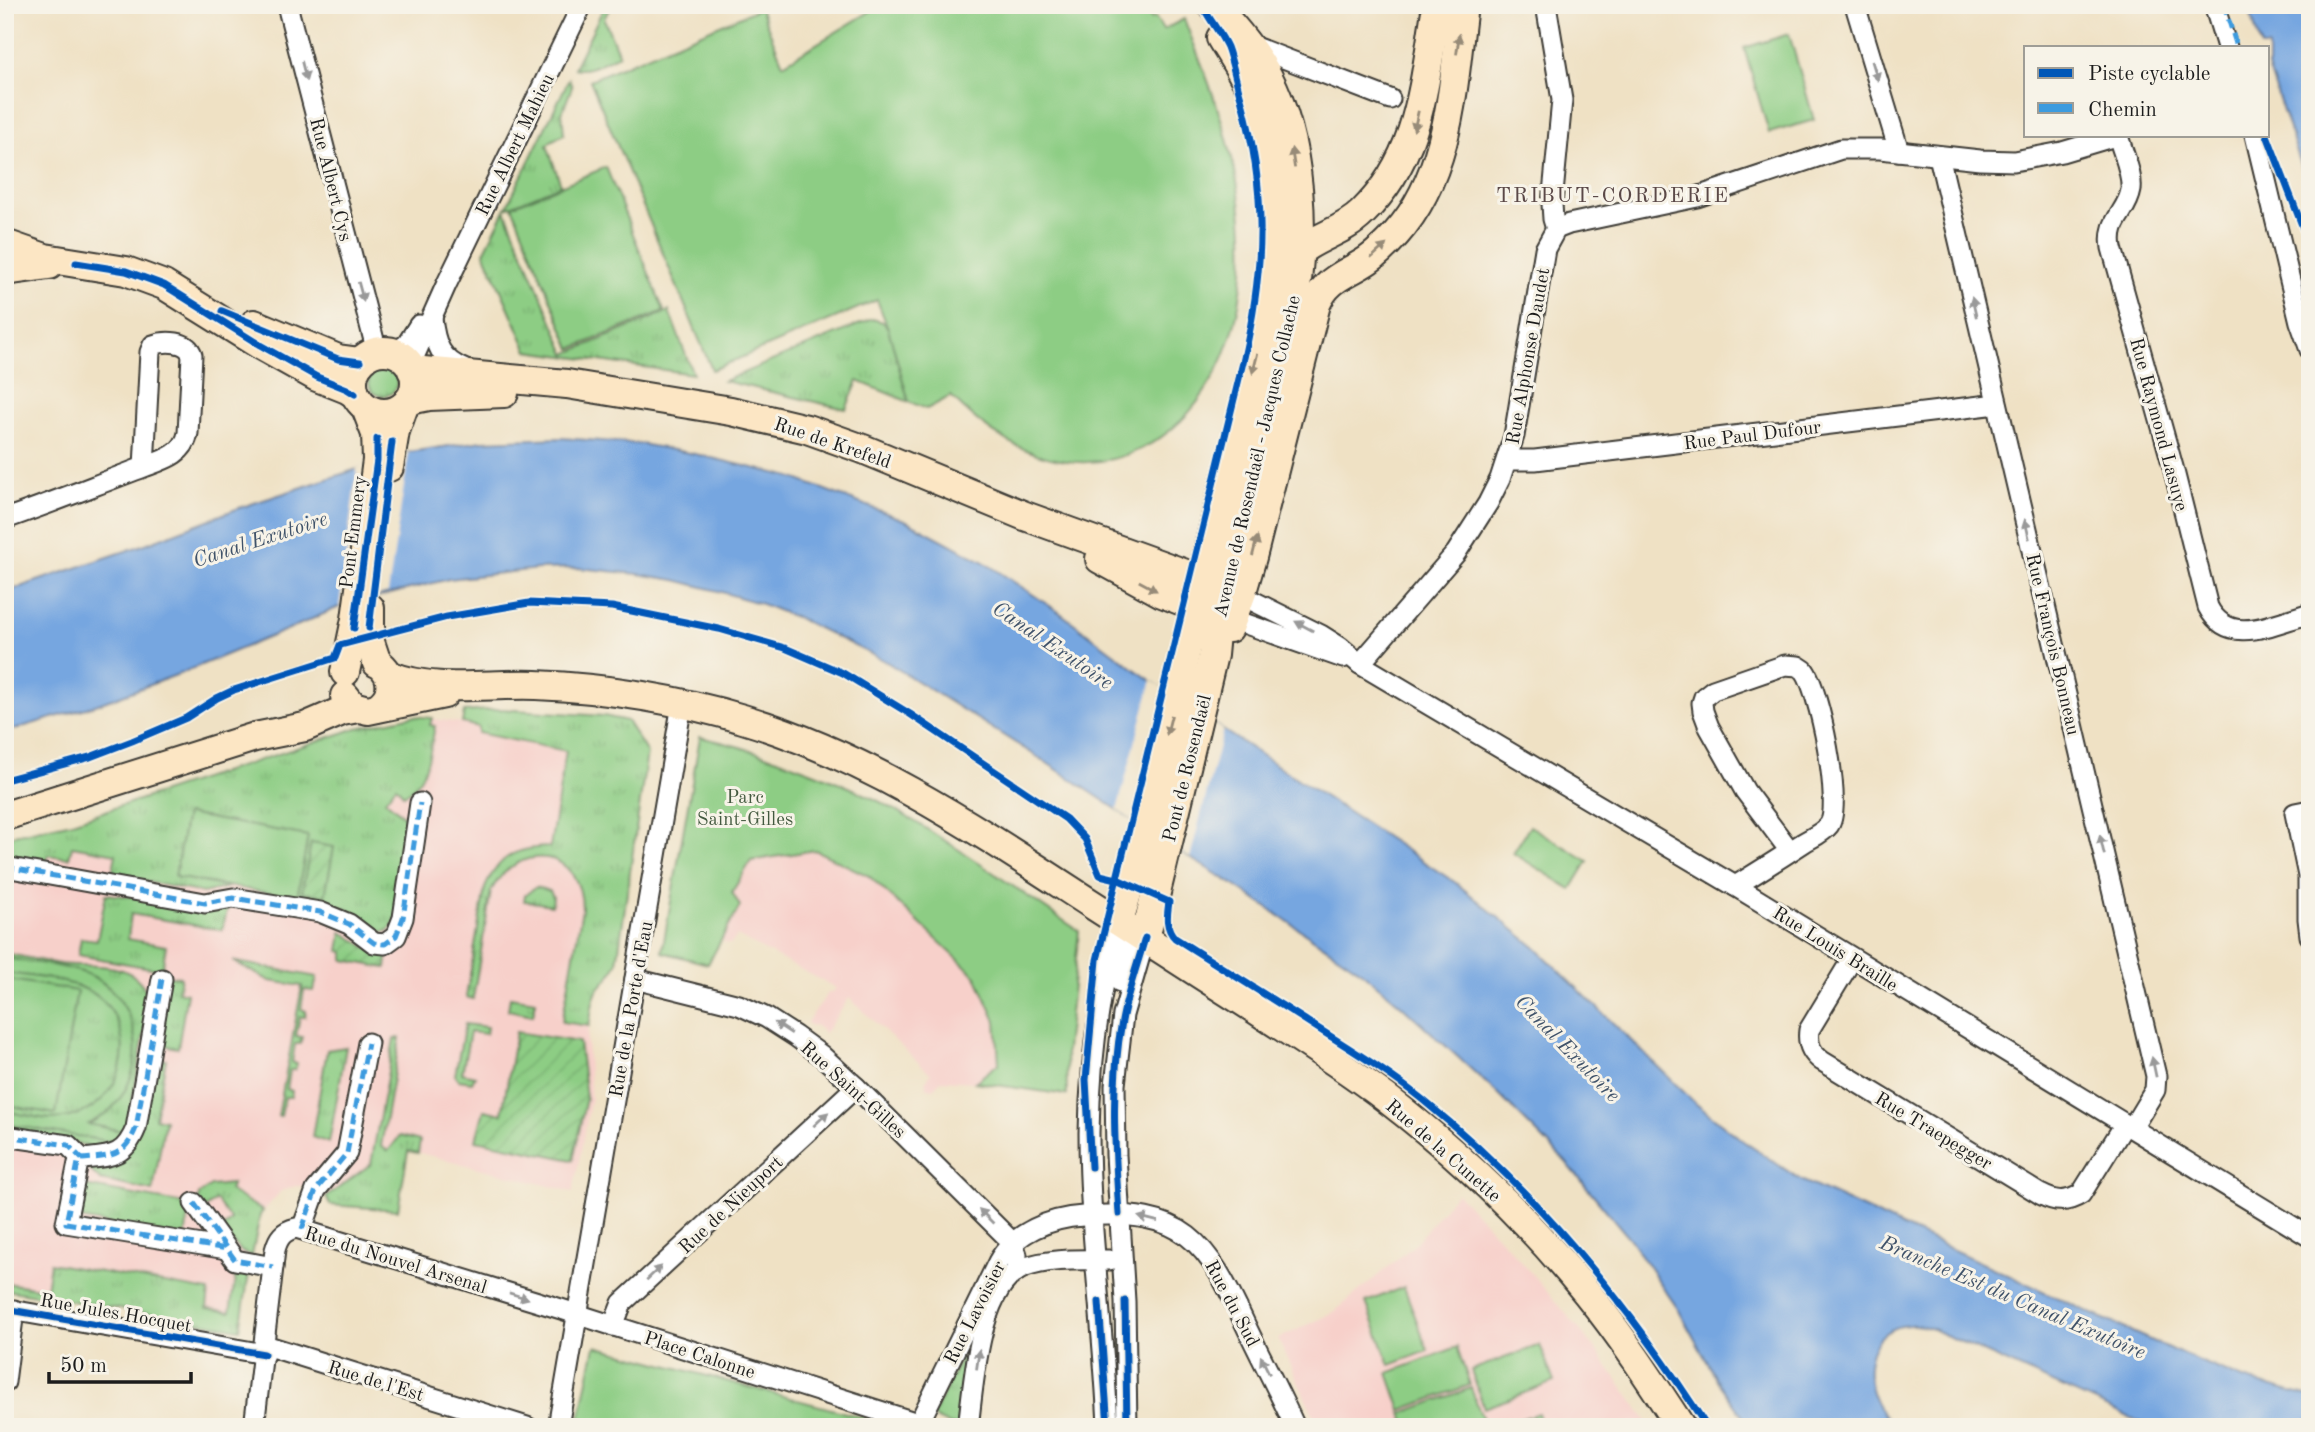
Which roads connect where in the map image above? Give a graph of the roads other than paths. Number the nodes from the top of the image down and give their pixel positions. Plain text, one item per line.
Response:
1 (287, 5) edge
2 (582, 5) edge
3 (1202, 5) edge
4 (1213, 5) edge
5 (1437, 5) edge
6 (1463, 5) edge
7 (1546, 5) edge
8 (1855, 5) edge
9 (2214, 5) edge
10 (1236, 45) junction
11 (2227, 46) edge
12 (1390, 99) dead end
13 (2115, 136) edge
14 (2118, 136) edge
15 (2255, 136) edge
16 (1899, 151) junction
17 (1938, 156) junction
18 (1288, 203) junction
19 (1351, 222) junction
20 (1556, 229) junction
21 (5, 244) edge
22 (1299, 251) junction
23 (76, 263) junction
24 (5, 271) edge
25 (1342, 274) junction
26 (447, 283) junction
27 (177, 292) junction
28 (1271, 302) junction
29 (432, 318) junction
30 (2310, 350) edge
31 (391, 360) junction
32 (484, 376) junction
33 (633, 396) junction
34 (361, 401) junction
35 (407, 403) junction
36 (1997, 404) junction
37 (384, 441) junction
38 (1508, 460) junction
39 (144, 467) junction
40 (5, 519) edge
41 (1219, 601) junction
42 (2308, 614) dead end
43 (362, 628) junction
44 (1213, 655) joint
45 (1185, 658) joint
46 (1360, 664) junction
47 (383, 669) junction
48 (344, 676) junction
49 (471, 685) junction
50 (682, 704) junction
51 (367, 708) junction
52 (255, 737) junction
53 (420, 803) dead end
54 (2310, 810) edge
55 (5, 816) edge
56 (1786, 846) junction
57 (5, 867) edge
58 (1146, 876) junction
59 (1729, 883) junction
60 (1119, 922) junction
61 (2310, 936) edge
62 (1145, 938) junction
63 (1852, 959) junction
64 (162, 979) dead end
65 (635, 979) junction
66 (368, 1043) dead end
67 (856, 1087) junction
68 (2129, 1126) junction
69 (5, 1136) edge
70 (1116, 1155) junction
71 (82, 1159) junction
72 (194, 1203) dead end
73 (1119, 1214) junction
74 (1093, 1215) junction
75 (302, 1229) junction
76 (2310, 1237) edge
77 (1013, 1243) junction
78 (227, 1249) junction
79 (1122, 1259) junction
80 (1096, 1260) junction
81 (272, 1267) junction
82 (1016, 1272) junction
83 (10, 1309) edge
84 (578, 1315) junction
85 (613, 1326) junction
86 (264, 1350) junction
87 (5, 1382) edge
88 (925, 1425) edge
89 (254, 1427) edge
90 (527, 1427) edge
91 (558, 1427) edge
92 (968, 1427) edge
93 (1108, 1427) edge
94 (1126, 1427) edge
95 (1294, 1427) edge
96 (1681, 1427) edge

1 -> 31 street, Rue Albert Cys
2 - 26 street, Rue Albert Mahieu
3 - 10 main road, Avenue de Rosendaël - Jacques Collache
4 - 10 main road, Avenue de Rosendaël - Jacques Collache
5 -> 19 main road
25 -> 6 main road, Avenue de Rosendaël - Jacques Collache
7 - 20 street, Rue Alphonse Daudet
8 -> 16 street
9 - 11 street
10 - 12 street
10 - 18 main road, Avenue de Rosendaël - Jacques Collache
13 - 17 street
14 - 42 street, Rue Raymond Lasuye
15 - 30 street
16 - 17 street
16 - 20 street
36 -> 17 street, Rue François Bonneau
18 - 19 main road
18 - 22 main road
18 - 28 main road, Avenue de Rosendaël - Jacques Collache
19 - 22 main road
20 - 38 street, Rue Alphonse Daudet
21 - 23 main road
22 - 25 main road
22 - 28 main road
22 - 41 main road, Avenue de Rosendaël - Jacques Collache
23 - 24 main road
23 - 27 main road
41 -> 25 main road, Avenue de Rosendaël - Jacques Collache
26 - 29 street, Rue Albert Mahieu
26 - 31 street, Rue Albert Mahieu
27 - 31 main road, Rue de Krefeld
27 - 34 main road
28 -> 41 main road, Avenue de Rosendaël - Jacques Collache
29 - 31 street, Rue Albert Mahieu
29 - 32 street, Rue de Krefeld
31 - 32 main road, Rue de Krefeld
31 - 34 main road
31 - 35 main road
32 - 33 main road, Rue de Krefeld
33 - 35 main road, Rue de Krefeld
33 - 41 main road, Rue de Krefeld
34 - 35 main road
34 - 37 main road, Pont Emmery
35 - 37 main road, Pont Emmery
36 - 38 street, Rue Paul Dufour
68 -> 36 street, Rue François Bonneau
37 - 43 main road, Pont Emmery
38 - 46 street, Rue Alphonse Daudet
39 - 39 street
39 - 40 street
41 - 44 main road, Avenue de Rosendaël - Jacques Collache
41 - 45 main road, Avenue de Rosendaël - Jacques Collache
41 - 46 street, Rue Louis Braille
43 - 47 main road, Pont Emmery
43 - 48 main road, Pont Emmery
44 - 58 main road, Pont de Rosendaël
45 -> 58 main road, Pont de Rosendaël
46 - 59 street, Rue Louis Braille
47 - 48 main road
47 - 49 main road, Rue de la Cunette
47 - 51 main road
48 - 51 main road
48 - 52 main road
49 - 50 main road, Rue de la Cunette
49 - 51 main road
50 - 60 main road, Rue de la Cunette
50 - 65 street, Rue de la Porte d'Eau
51 - 52 main road
52 - 55 main road
53 - 57 street
54 - 61 street
56 - 56 street
56 - 59 street
58 - 60 main road
58 - 62 main road
59 - 63 street, Rue Louis Braille
60 - 62 main road, Rue de la Cunette
60 - 70 street
60 - 74 street
62 - 70 street
62 - 96 main road, Rue de la Cunette
63 - 68 street, Rue Louis Braille
63 - 68 street, Rue Traepegger
64 - 71 street
67 -> 65 street, Rue Saint-Gilles
65 - 84 street, Rue de la Porte d'Eau
66 - 75 street
77 -> 67 street, Rue Saint-Gilles
85 -> 67 street, Rue de Nieuport
68 - 76 street, Rue Louis Braille
69 - 71 street
70 - 73 street
71 - 78 street
72 - 78 street
73 - 74 street, Rue du Sud
73 - 79 street
95 -> 73 street, Rue du Sud
74 - 77 street, Rue Lavoisier
74 - 80 street
75 - 81 street, Rue du Nouvel Arsenal
75 -> 84 street, Rue du Nouvel Arsenal
77 - 82 street
77 - 88 street, Rue Lavoisier
78 - 81 street
79 - 80 street
79 - 94 street
80 - 82 street
80 - 93 street
81 - 86 street, Rue du Nouvel Arsenal
92 -> 82 street
83 - 86 street, Rue Jules Hocquet
83 - 87 street
84 - 85 street, Place Calonne
84 - 91 street
85 - 88 street, Place Calonne
86 - 89 street, Rue du Nouvel Arsenal
86 - 90 street, Rue de l'Est

